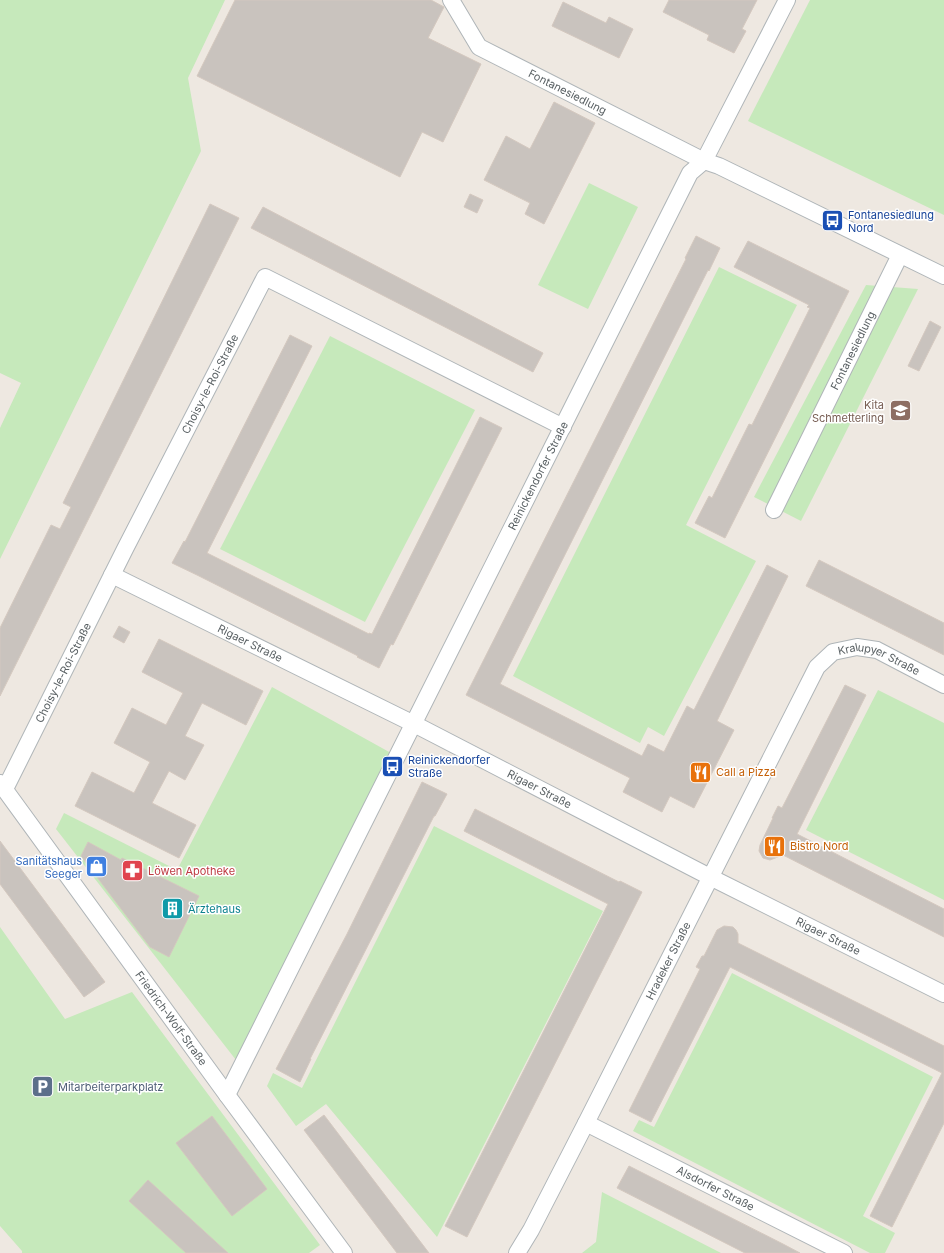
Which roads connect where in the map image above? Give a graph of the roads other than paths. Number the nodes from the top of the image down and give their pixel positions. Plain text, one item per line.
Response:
1 (451, 0) edge
2 (787, 0) edge
3 (704, 161) junction
4 (900, 255) junction
5 (944, 276) edge
6 (563, 427) junction
7 (774, 510) dead end
8 (112, 575) junction
9 (817, 668) joint
10 (944, 685) edge
11 (414, 724) junction
12 (3, 786) edge
13 (710, 877) junction
14 (944, 994) edge
15 (227, 1095) junction
16 (586, 1123) junction
17 (344, 1253) edge
18 (517, 1253) edge
19 (844, 1253) edge

1 - 3 street, Fontanesiedlung
2 - 3 street
3 - 4 street, Fontanesiedlung
3 - 6 street, Reinickendorfer Straße
4 - 5 street, Fontanesiedlung
4 - 7 street, Fontanesiedlung
6 - 8 street, Choisy-le-Roi-Straße
6 - 11 street, Reinickendorfer Straße
8 - 11 street, Rigaer Straße
8 - 12 street, Choisy-le-Roi-Straße
9 - 10 street, Kralupyer Straße
9 - 13 street, Hradeker Straße
11 - 13 street, Rigaer Straße
11 - 15 street, Reinickendorfer Straße
12 - 15 street, Friedrich-Wolf-Straße
13 - 14 street, Rigaer Straße
13 - 16 street, Hradeker Straße
15 - 17 street, Friedrich-Wolf-Straße
16 - 18 street, Hradeker Straße
16 - 19 street, Alsdorfer Straße

